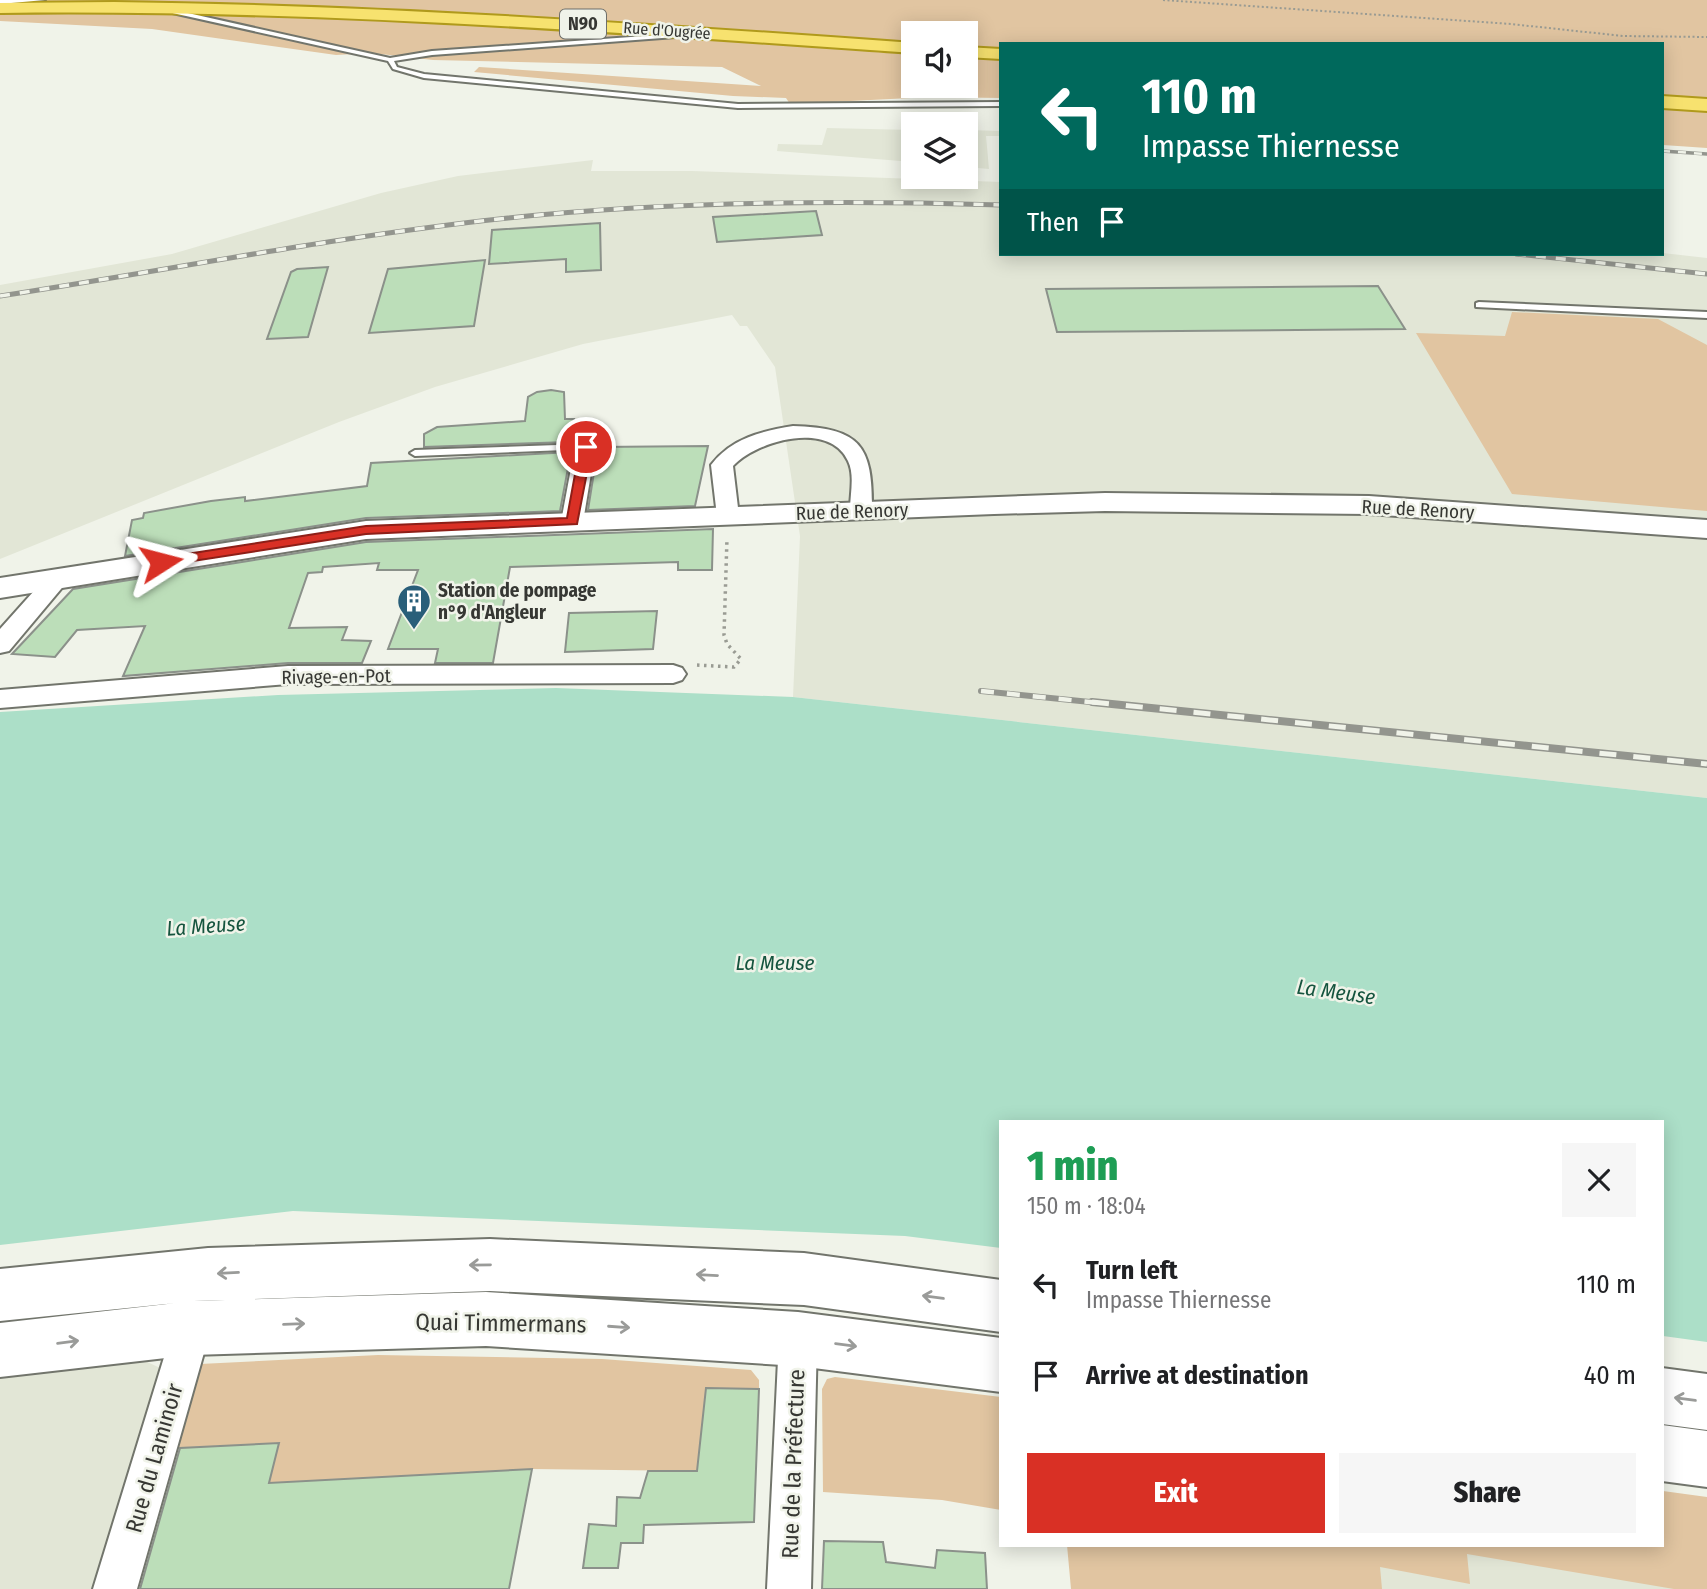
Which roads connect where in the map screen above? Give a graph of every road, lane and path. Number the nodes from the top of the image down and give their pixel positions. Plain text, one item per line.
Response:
1 (42, 0) edge
2 (1163, 0) edge
3 (0, 2) edge
4 (145, 6) junction
5 (0, 8) edge
6 (713, 34) junction
7 (1707, 37) edge
8 (901, 47) edge
9 (978, 53) edge
10 (999, 54) edge
11 (390, 60) junction
12 (1664, 102) edge
13 (999, 104) edge
14 (1707, 105) edge
15 (1479, 305) dead end
16 (1707, 315) edge
17 (587, 439) joint
18 (415, 453) dead end
19 (861, 510) junction
20 (728, 516) junction
21 (572, 522) junction
22 (1707, 529) edge
23 (58, 579) junction
24 (0, 588) edge
25 (0, 645) edge
26 (673, 674) joint
27 (0, 699) edge
28 (0, 1295) edge
29 (999, 1306) edge
30 (192, 1328) junction
31 (798, 1339) junction
32 (0, 1350) edge
33 (999, 1365) edge
34 (1664, 1396) edge
35 (1707, 1402) edge
36 (1664, 1453) edge
37 (1707, 1459) edge
38 (115, 1589) edge
39 (789, 1589) edge

1 - 3 lane
2 - 7 path
4 - 5 main road, Rue d'Ougrée / N90
4 - 6 main road, Rue d'Ougrée / N90
4 - 11 lane
6 - 8 main road, Rue d'Ougrée / N90
6 - 11 lane
9 - 10 main road
11 - 13 lane
12 - 14 main road
15 - 16 lane
17 - 18 lane
17 - 21 street
19 - 20 street, Rue de Renory
19 - 20 street
19 - 22 street, Rue de Renory
20 - 21 street, Rue de Renory
20 - 26 path
21 - 23 street, Rue de Renory
23 - 24 street, Rue de Renory
23 - 25 street
26 - 27 street, Rivage-en-Pot
29 -> 28 street
30 -> 31 street, Quai Timmermans
32 -> 30 street, Quai Timmermans
30 - 38 street, Rue du Laminoir
31 -> 33 street, Quai Timmermans
31 - 39 street, Rue de la Préfecture
35 -> 34 street
36 - 37 street

